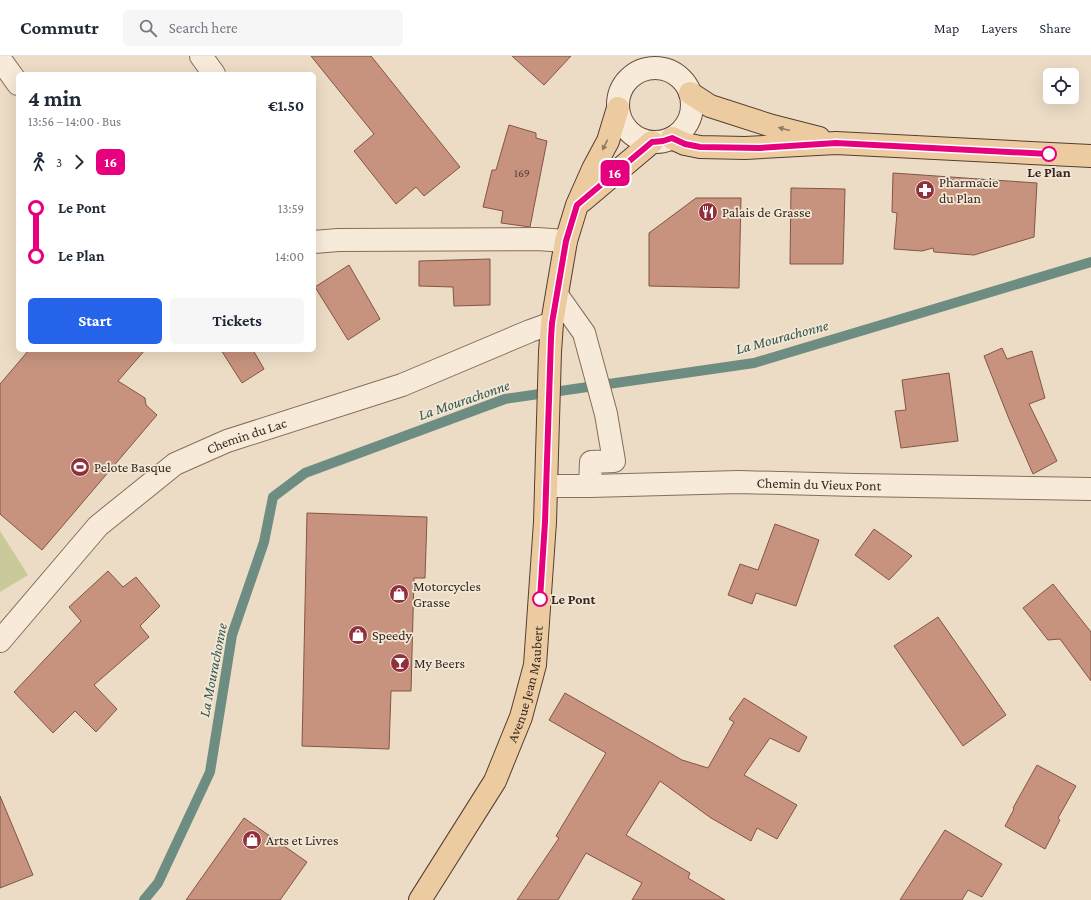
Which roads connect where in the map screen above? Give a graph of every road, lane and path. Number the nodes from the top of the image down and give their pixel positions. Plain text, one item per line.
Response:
1 (201, 56) edge
2 (633, 56) edge
3 (0, 59) edge
4 (669, 63) edge
5 (213, 72) edge
6 (16, 81) edge
7 (626, 83) junction
8 (690, 93) junction
9 (618, 108) junction
10 (662, 140) junction
11 (836, 143) junction
12 (1091, 156) edge
13 (577, 205) junction
14 (566, 241) junction
15 (316, 242) edge
16 (557, 294) junction
17 (552, 323) junction
18 (546, 486) junction
19 (590, 486) junction
20 (1091, 489) edge
21 (0, 641) edge
22 (420, 900) edge

1 - 5 street
2 - 7 street
3 - 6 street
4 - 7 street
4 - 8 street
7 - 9 street
8 - 10 street
11 -> 8 main road
9 - 10 street
9 -> 13 main road, Avenue Jean Maubert
10 - 11 main road
10 - 13 main road
11 - 12 main road
13 - 14 main road, Avenue Jean Maubert
14 - 15 street
14 - 16 main road, Avenue Jean Maubert
16 - 17 main road, Avenue Jean Maubert
16 - 19 street
17 - 18 main road, Avenue Jean Maubert
17 - 21 street, Chemin du Lac
18 - 19 street, Chemin du Vieux Pont
18 - 22 main road, Avenue Jean Maubert
19 - 20 street, Chemin du Vieux Pont

